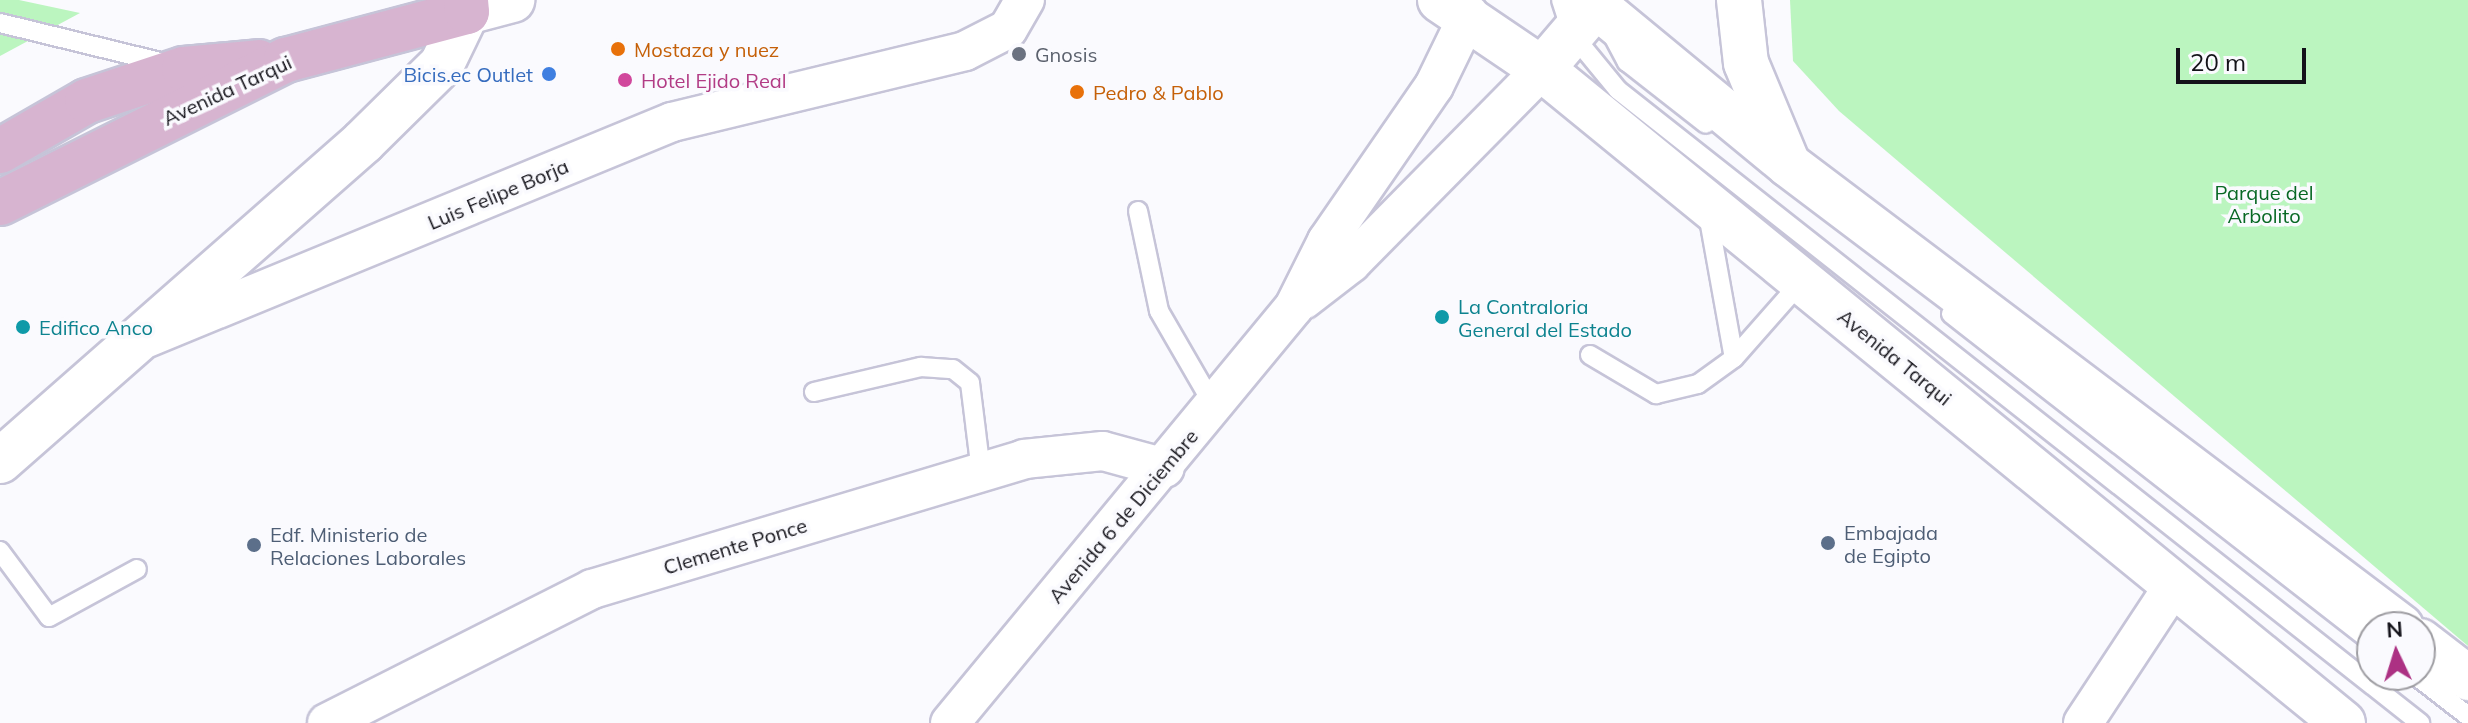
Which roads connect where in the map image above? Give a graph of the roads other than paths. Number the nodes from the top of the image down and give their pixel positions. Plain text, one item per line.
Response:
1 (512, 0) edge
2 (1025, 0) edge
3 (1739, 0) edge
4 (1463, 5) edge
5 (466, 6) edge
6 (1586, 6) edge
7 (0, 23) edge
8 (286, 60) junction
9 (184, 69) junction
10 (1542, 69) junction
11 (0, 151) edge
12 (1789, 165) junction
13 (0, 203) edge
14 (1707, 203) junction
15 (1138, 211) dead end
16 (1802, 281) junction
17 (1294, 307) junction
18 (140, 341) junction
19 (1590, 355) dead end
20 (1734, 358) junction
21 (814, 392) dead end
22 (1214, 406) junction
23 (0, 461) edge
24 (1165, 468) junction
25 (981, 471) junction
26 (0, 551) edge
27 (137, 569) dead end
28 (2174, 585) junction
29 (2380, 611) edge
30 (2356, 630) edge
31 (2436, 653) edge
32 (2468, 678) edge
33 (2436, 691) edge
34 (2468, 716) edge
35 (327, 723) edge
36 (950, 723) edge
37 (2083, 723) edge
38 (2343, 723) edge
39 (2420, 723) edge

1 - 5 main road, Avenida Tarqui
2 - 18 street, Luis Felipe Borja
3 - 12 main road
4 - 10 main road, Avenida Tarqui
4 - 17 street, Avenida 6 de Diciembre
5 - 8 main road, Avenida Tarqui
5 - 18 main road
6 - 10 main road, Avenida 6 de Diciembre
6 - 12 main road
6 - 30 lane
6 - 39 lane
7 - 9 lane
8 - 9 main road
8 - 13 main road, Avenida Tarqui
9 - 11 main road
10 - 14 main road, Avenida Tarqui
10 - 17 street, Avenida 6 de Diciembre
12 - 29 main road
14 - 16 main road, Avenida Tarqui
14 - 20 lane
15 - 22 lane
16 - 20 lane
16 - 28 main road, Avenida Tarqui
17 - 22 street, Avenida 6 de Diciembre
18 - 23 main road, Luis Felipe Borja
19 - 20 lane
21 - 25 lane
22 - 24 street, Avenida 6 de Diciembre
24 - 25 street, Clemente Ponce
24 - 36 street, Avenida 6 de Diciembre
25 - 35 street, Clemente Ponce
26 - 27 lane
28 - 37 street
28 - 38 main road, Avenida Tarqui
31 - 32 main road
33 - 34 lane

